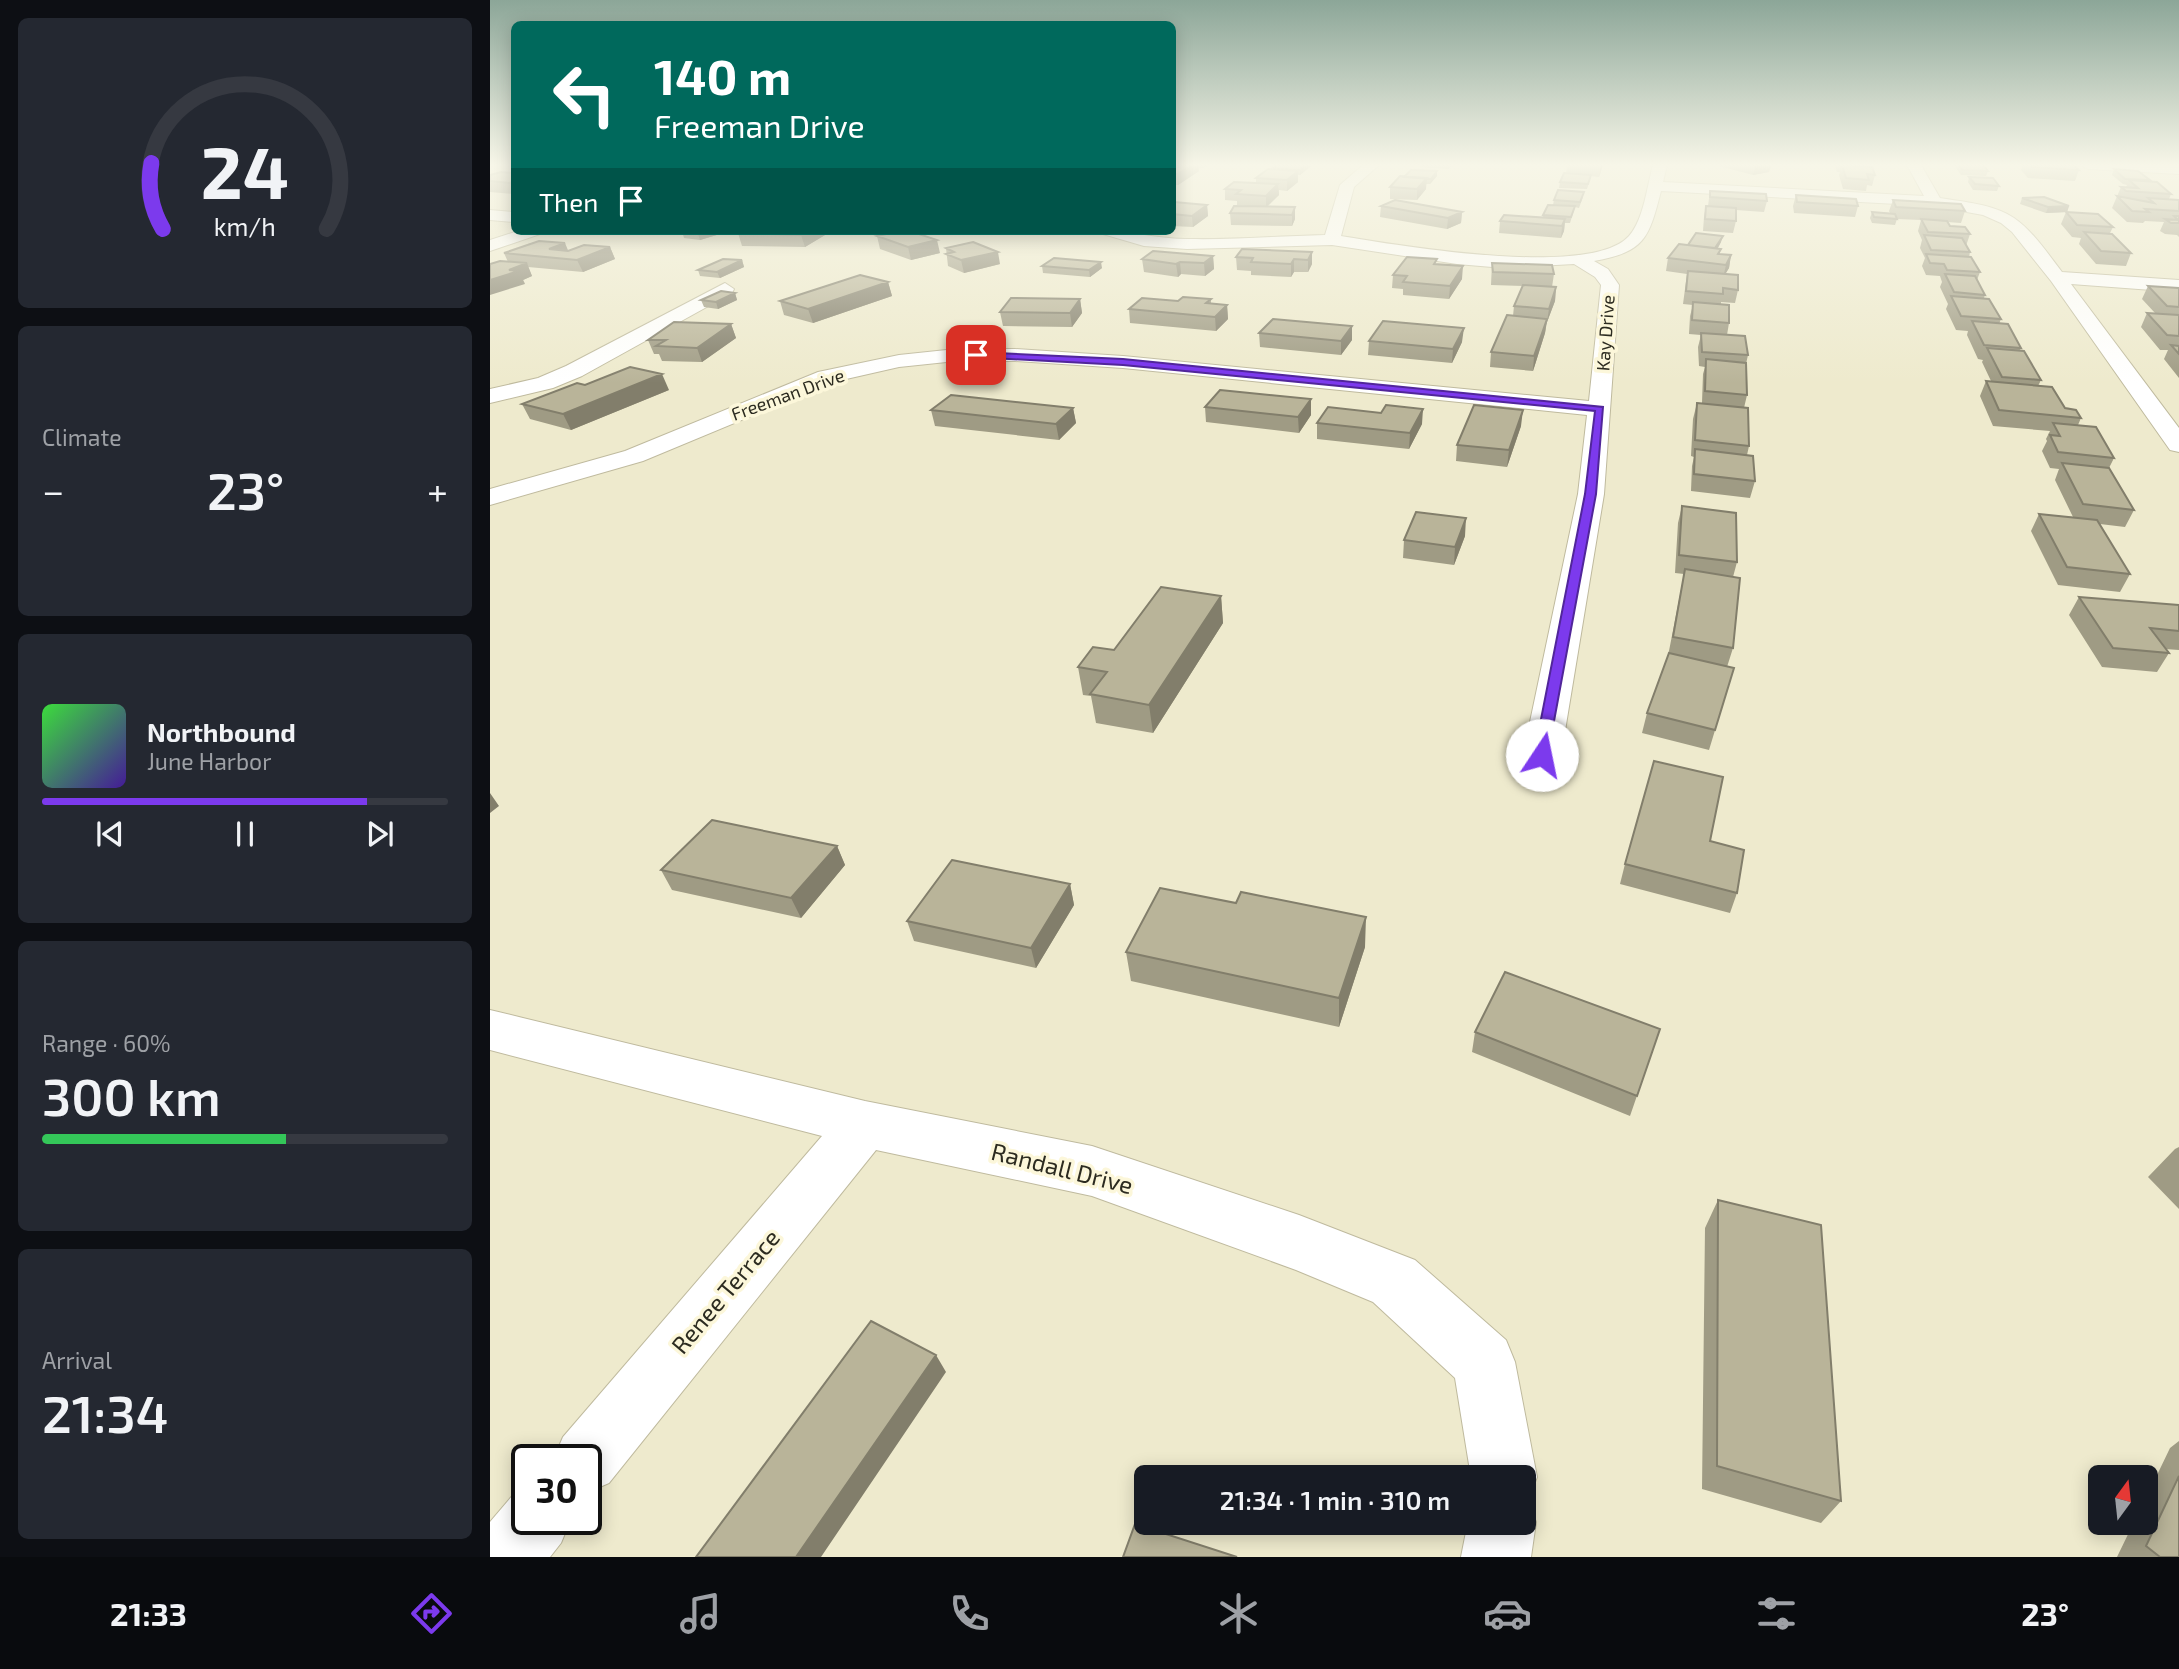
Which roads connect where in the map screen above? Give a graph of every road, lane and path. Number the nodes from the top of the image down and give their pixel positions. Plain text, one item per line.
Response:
1 (514, 238) edge
2 (1132, 238) edge
3 (1637, 238) edge
4 (2025, 238) edge
5 (1332, 240) joint
6 (490, 246) edge
7 (1577, 259) junction
8 (2057, 277) junction
9 (2179, 286) edge
10 (725, 289) edge
11 (490, 396) edge
12 (1600, 409) junction
13 (2179, 445) edge
14 (490, 497) edge
15 (1542, 755) dead end
16 (490, 1030) edge
17 (865, 1124) junction
18 (599, 1444) edge
19 (1502, 1465) edge
20 (524, 1535) edge
21 (1500, 1535) edge
22 (506, 1557) edge
23 (1496, 1557) edge

1 - 6 street
2 - 5 street
3 - 7 street
4 - 8 street
5 - 7 street
7 - 12 street, Kay Drive
8 - 9 street
8 - 13 street
10 - 11 street
12 - 14 street, Freeman Drive
12 - 15 street, Kay Drive
16 - 17 street, Randall Drive
17 - 18 street, Renee Terrace
17 - 19 street, Randall Drive
20 - 22 street
21 - 23 street

